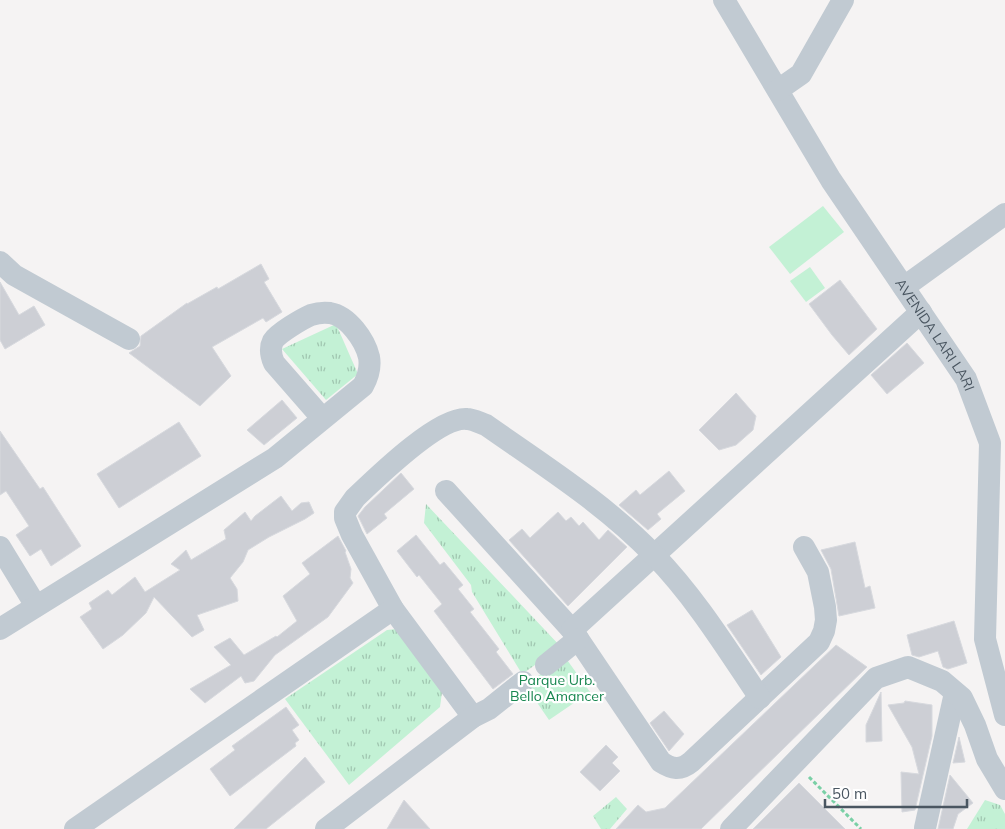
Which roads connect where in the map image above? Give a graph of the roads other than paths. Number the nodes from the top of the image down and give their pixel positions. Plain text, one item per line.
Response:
1 (724, 0) edge
2 (843, 0) edge
3 (778, 90) junction
4 (1005, 214) edge
5 (0, 262) edge
6 (904, 287) junction
7 (921, 312) junction
8 (129, 339) dead end
9 (322, 418) junction
10 (997, 456) edge
11 (446, 491) dead end
12 (804, 546) dead end
13 (0, 547) edge
14 (654, 555) junction
15 (36, 606) junction
16 (393, 609) junction
17 (0, 628) edge
18 (575, 635) junction
19 (995, 636) edge
20 (546, 665) dead end
21 (523, 682) dead end
22 (955, 693) junction
23 (760, 698) junction
24 (473, 716) junction
25 (1005, 716) edge
26 (975, 725) junction
27 (1005, 789) edge
28 (925, 828) dead end
29 (74, 829) edge
30 (326, 829) edge
31 (731, 829) edge

1 - 3 street, AVENIDA LARI LARI
2 - 3 street
3 - 6 street, AVENIDA LARI LARI
4 - 6 street
5 - 8 street
6 - 7 street, AVENIDA LARI LARI
7 - 10 street, AVENIDA LARI LARI
7 - 14 street
9 - 9 street
9 - 15 street
10 - 19 street, AVENIDA LARI LARI
11 - 18 street
12 - 23 street
13 - 15 street
14 - 16 street
14 - 18 street
14 - 23 street
15 - 17 street
16 - 24 street
16 - 29 street
18 - 20 street
18 - 23 street
19 - 25 street, AVENIDA LARI LARI
21 - 24 street
22 - 26 street
22 - 28 street
22 - 31 street
24 - 30 street
25 - 26 street
26 - 27 street

